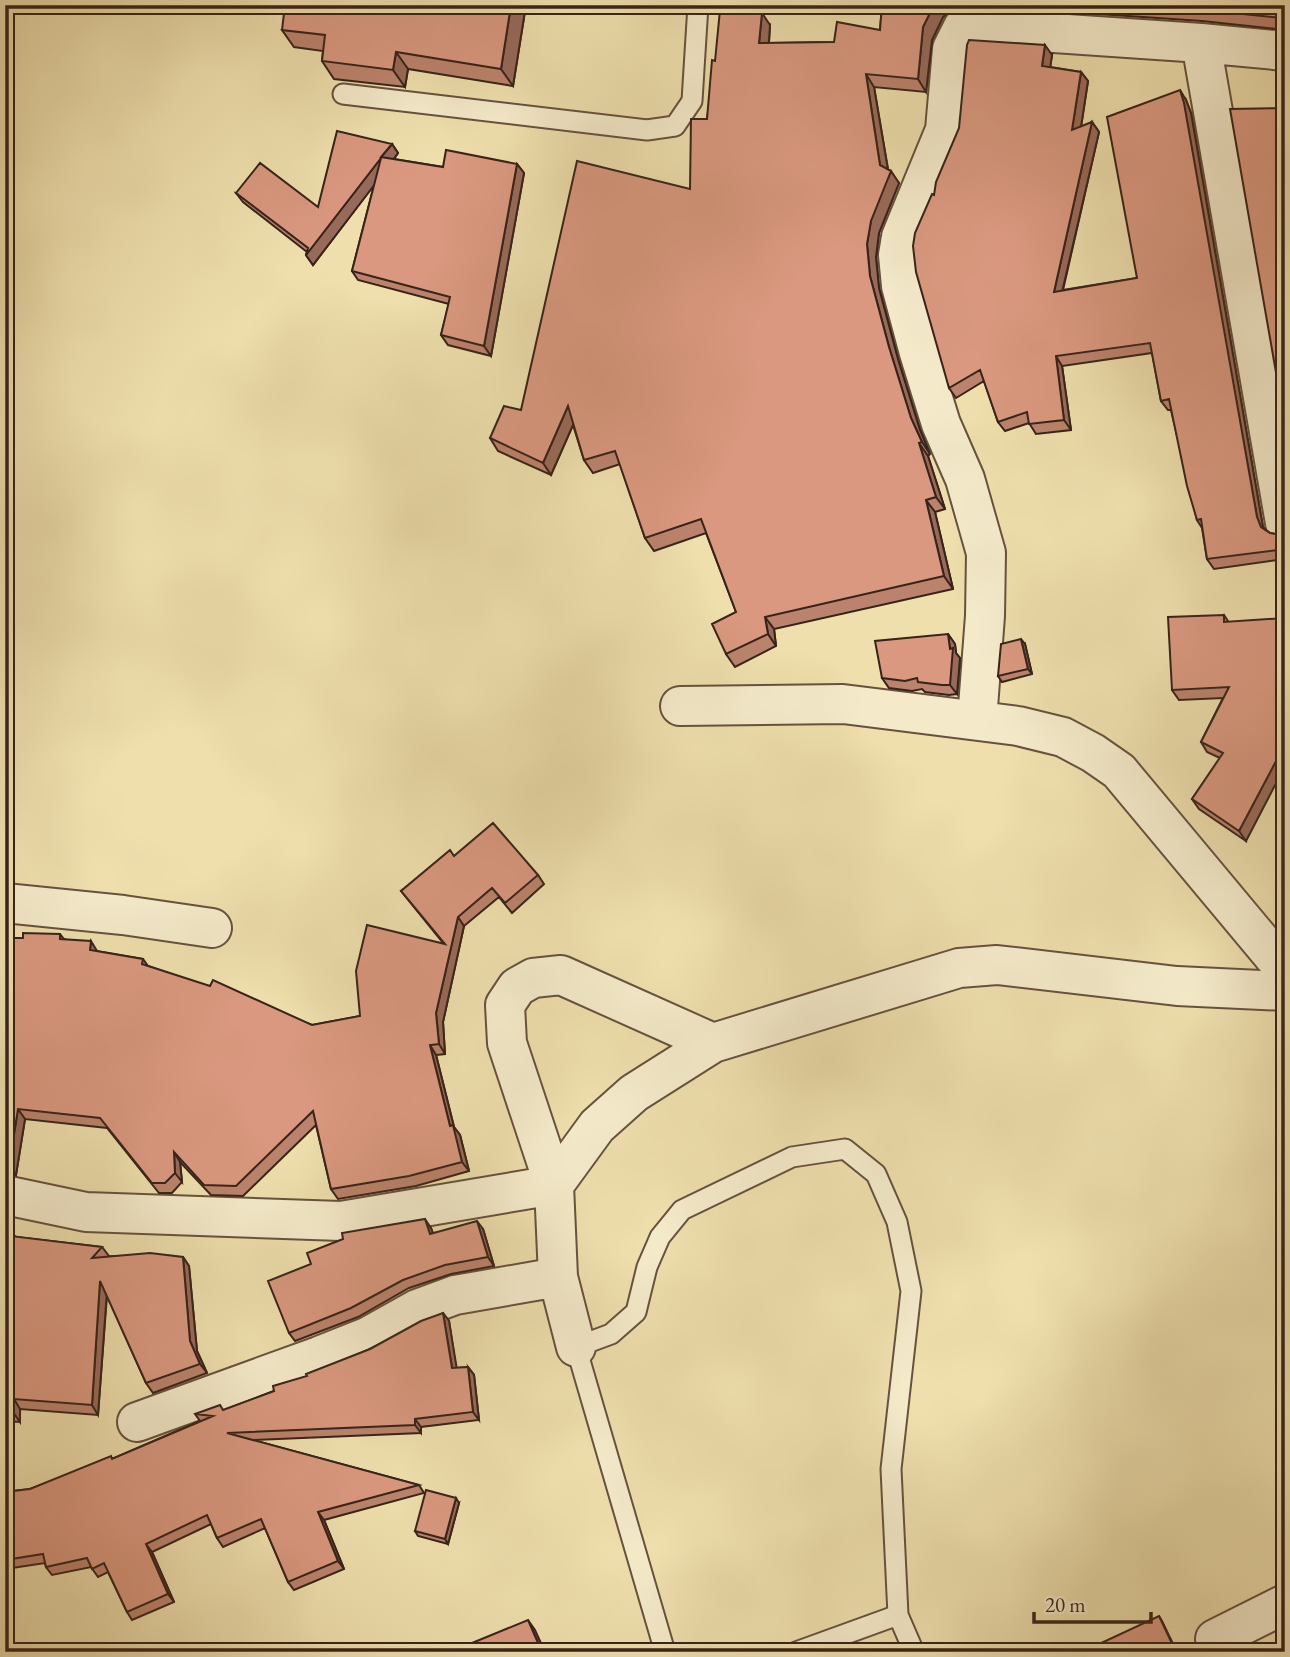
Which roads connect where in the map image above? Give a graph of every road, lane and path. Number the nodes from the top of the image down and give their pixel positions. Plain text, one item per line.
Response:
1 (698, 5) edge
2 (1201, 43) junction
3 (1285, 51) edge
4 (343, 94) edge
5 (1285, 523) edge
6 (680, 706) dead end
7 (977, 720) junction
8 (5, 902) edge
9 (212, 928) dead end
10 (1285, 970) edge
11 (1285, 991) edge
12 (713, 1043) junction
13 (554, 1185) junction
14 (5, 1195) edge
15 (558, 1276) junction
16 (576, 1347) junction
17 (137, 1422) dead end
18 (1285, 1604) edge
19 (898, 1615) junction
20 (1215, 1639) dead end
21 (665, 1652) edge
22 (796, 1652) edge
23 (914, 1652) edge

1 - 4 lane
2 - 3 street
2 - 5 street
2 - 7 street
6 - 7 street
7 - 10 street
8 - 9 street
11 - 12 street
12 - 13 street
12 - 13 street
13 - 14 street
13 - 15 street
15 - 16 street
15 - 17 street
16 - 19 lane
16 - 21 lane
18 - 20 street
19 - 22 lane
19 - 23 lane

